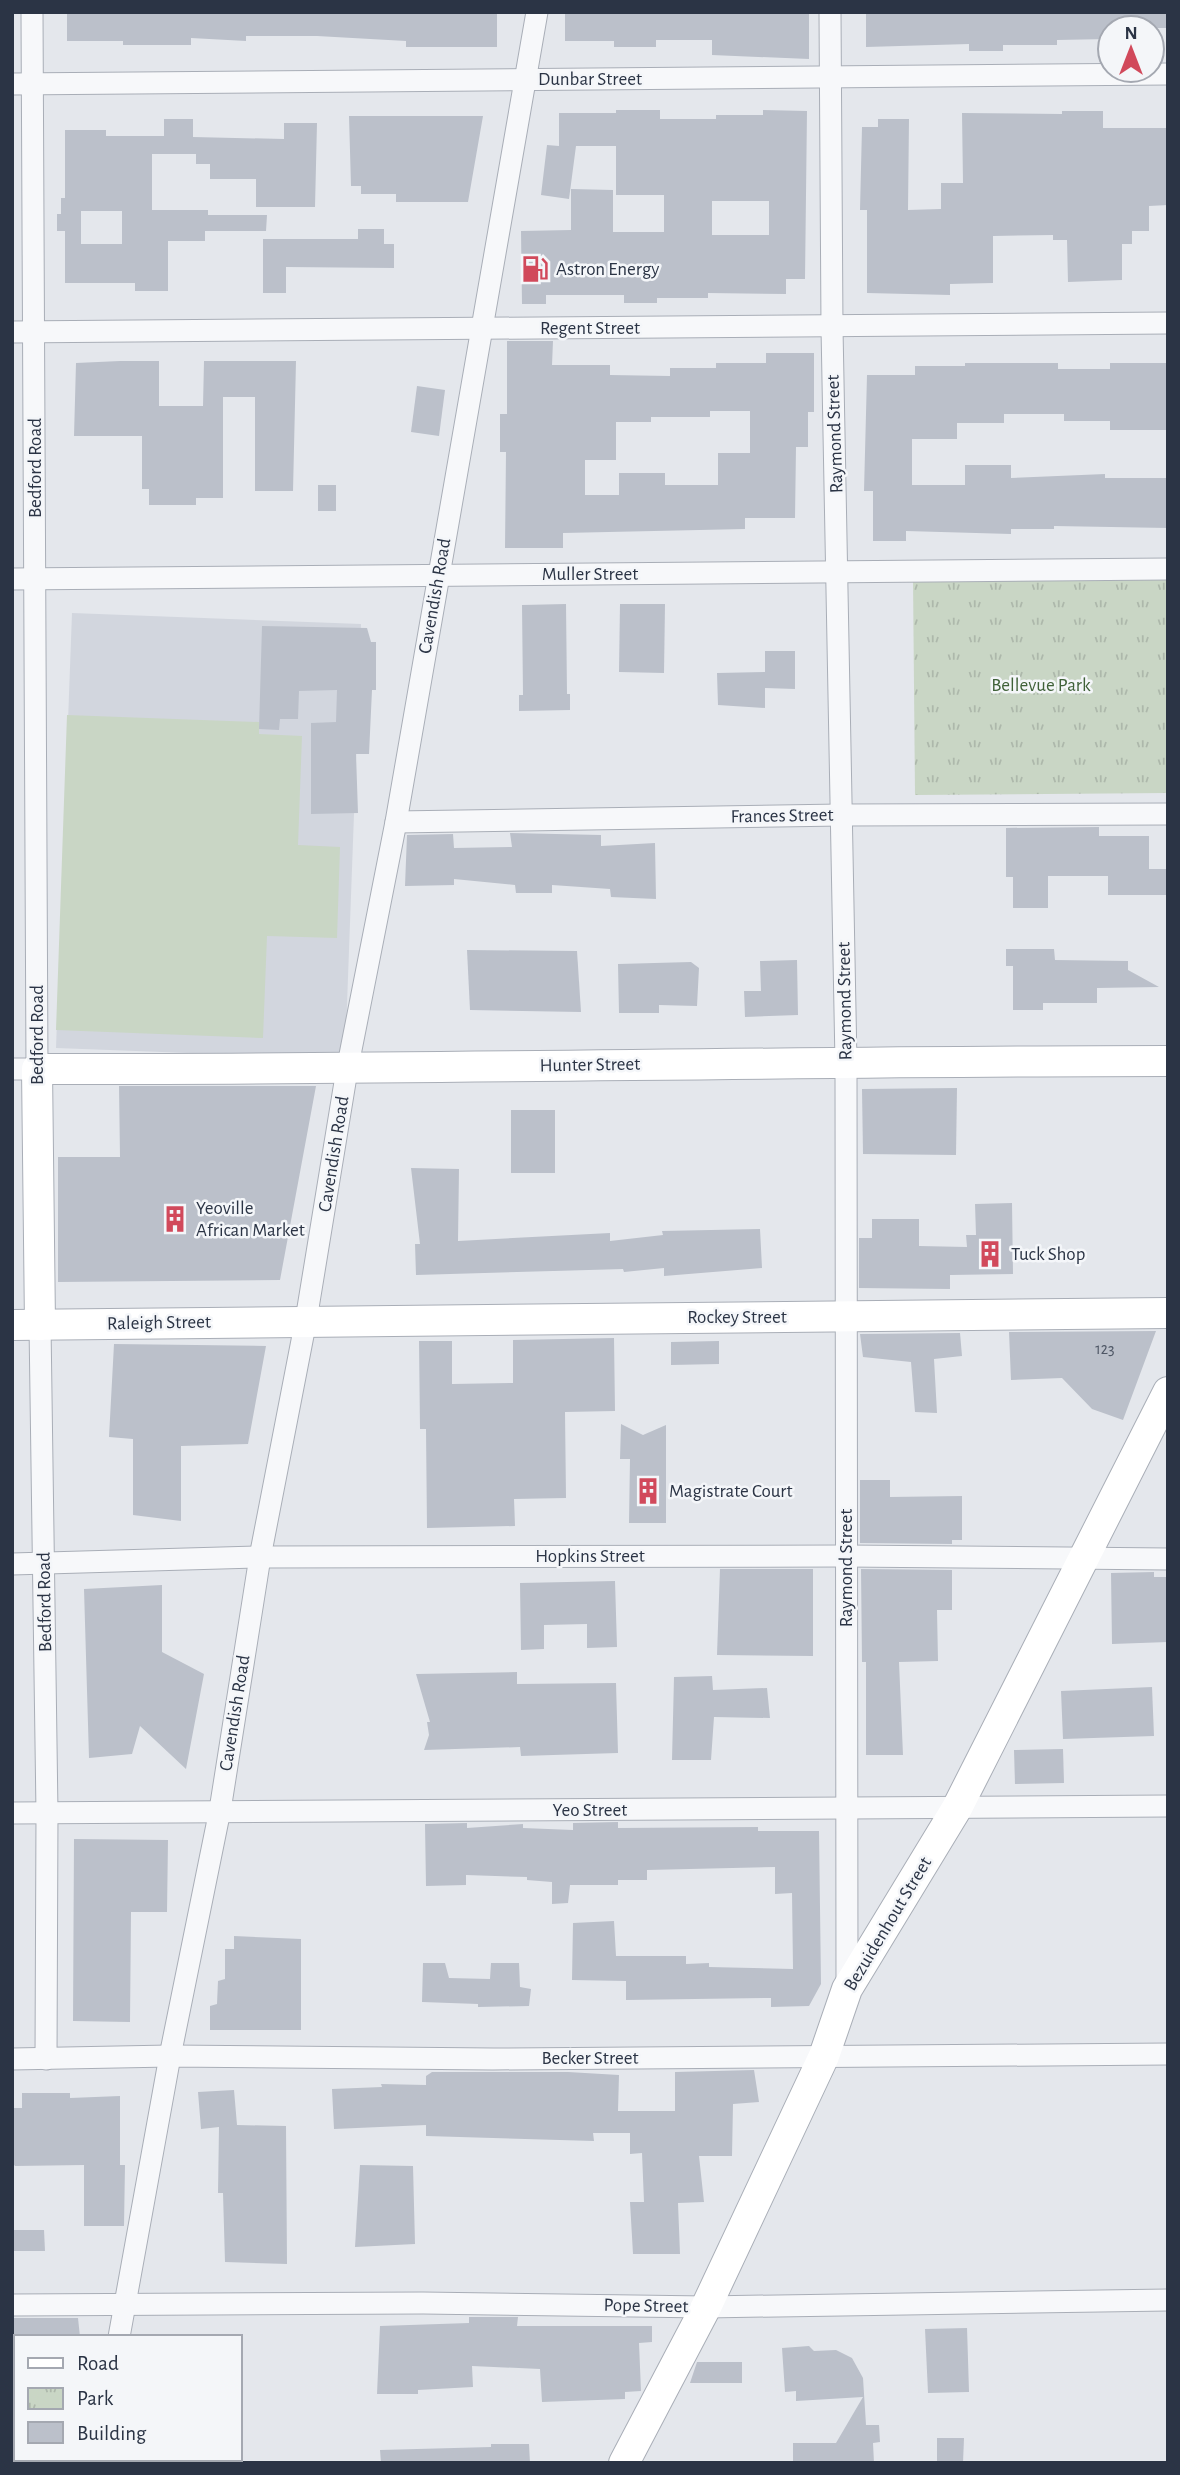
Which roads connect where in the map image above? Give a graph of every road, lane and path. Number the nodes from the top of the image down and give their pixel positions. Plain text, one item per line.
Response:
1 (32, 12) edge
2 (537, 12) edge
3 (830, 12) edge
4 (1168, 74) edge
5 (831, 77) junction
6 (526, 79) junction
7 (22, 84) edge
8 (1168, 323) edge
9 (832, 328) junction
10 (482, 329) junction
11 (12, 332) edge
12 (34, 332) junction
13 (1168, 569) edge
14 (839, 572) junction
15 (438, 575) junction
16 (12, 579) edge
17 (36, 579) junction
18 (1168, 814) edge
19 (841, 815) junction
20 (396, 822) junction
21 (1168, 1061) edge
22 (846, 1063) junction
23 (24, 1069) edge
24 (347, 1070) junction
25 (1168, 1313) edge
26 (846, 1316) junction
27 (306, 1321) junction
28 (26, 1325) edge
29 (1168, 1392) edge
30 (845, 1556) junction
31 (260, 1557) junction
32 (1168, 1559) edge
33 (1082, 1560) junction
34 (45, 1563) junction
35 (12, 1564) edge
36 (1168, 1806) edge
37 (957, 1808) junction
38 (849, 1809) junction
39 (220, 1810) junction
40 (47, 1812) junction
41 (12, 1813) edge
42 (847, 1989) junction
43 (1168, 2054) edge
44 (170, 2056) junction
45 (824, 2056) junction
46 (12, 2059) edge
47 (46, 2059) junction
48 (1168, 2300) edge
49 (124, 2302) junction
50 (12, 2305) edge
51 (706, 2307) junction
52 (119, 2335) edge
53 (624, 2463) edge

1 - 7 street, Bedford Road
2 - 6 street, Cavendish Road
3 - 5 street, Raymond Street
4 - 5 street, Dunbar Street
5 - 6 street, Dunbar Street
5 - 9 street, Raymond Street
6 - 7 street, Dunbar Street
6 - 10 street, Cavendish Road
7 - 12 street, Bedford Road
8 - 9 street, Regent Street
9 - 10 street, Regent Street
9 - 14 street, Raymond Street
10 - 12 street, Regent Street
10 - 15 street, Cavendish Road
11 - 12 street, Regent Street
12 - 17 street, Bedford Road
13 - 14 street, Muller Street
14 - 15 street, Muller Street
14 - 19 street, Raymond Street
15 - 17 street, Muller Street
15 - 20 street, Cavendish Road
16 - 17 street, Muller Street
17 - 23 street, Bedford Road
18 - 19 street, Frances Street
19 - 20 street, Frances Street
19 - 22 street, Raymond Street
20 - 24 street, Cavendish Road
21 - 22 main road, Hunter Street
22 - 24 main road, Hunter Street
22 - 26 street, Raymond Street
23 - 24 main road, Hunter Street
23 - 28 main road, Bedford Road
24 - 27 street, Cavendish Road
25 - 26 main road, Rockey Street
26 - 27 main road, Rockey Street
26 - 30 street, Raymond Street
27 - 28 main road, Raleigh Street
27 - 31 street, Cavendish Road
28 - 34 street, Bedford Road
29 - 33 main road, Bezuidenhout Street
30 - 31 street, Hopkins Street
30 - 33 street, Hopkins Street
30 - 38 street, Raymond Street
31 - 34 street, Hopkins Street
31 - 39 street, Cavendish Road
32 - 33 street, Hopkins Street
33 - 37 main road, Bezuidenhout Street
34 - 35 street, Hopkins Street
34 - 40 street, Bedford Road
36 - 37 street, Yeo Street
37 - 38 street, Yeo Street
37 - 42 main road, Bezuidenhout Street
38 - 39 street, Yeo Street
38 - 42 street, Raymond Street
39 - 40 street, Yeo Street
39 - 44 street, Cavendish Road
40 - 41 street, Yeo Street
40 - 47 street, Bedford Road
42 - 45 main road, Bezuidenhout Street
43 - 45 street, Becker Street
44 - 45 street, Becker Street
44 - 47 street, Becker Street
44 - 49 street, Cavendish Road
45 - 51 main road, Bezuidenhout Street
46 - 47 street, Becker Street
48 - 51 street, Pope Street
49 - 50 street, Pope Street
49 - 51 street, Pope Street
49 - 52 street, Cavendish Road
51 - 53 main road, Bezuidenhout Street

